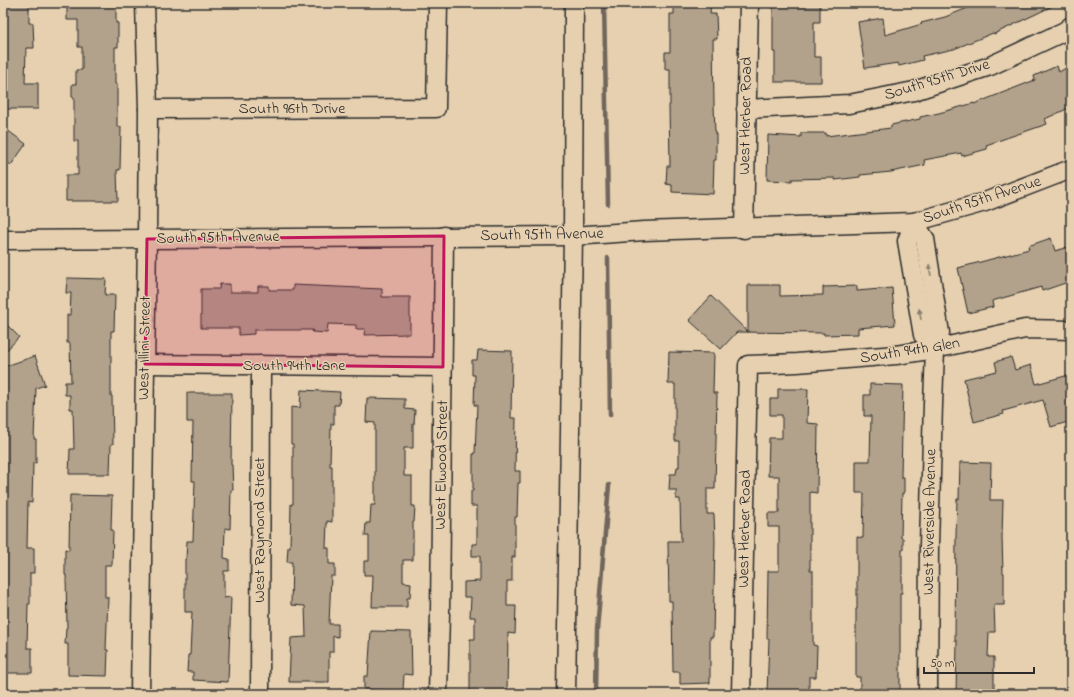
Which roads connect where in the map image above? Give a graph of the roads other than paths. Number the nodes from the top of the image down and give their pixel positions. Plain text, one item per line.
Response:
1 (145, 3) edge
2 (438, 3) edge
3 (574, 3) edge
4 (749, 3) edge
5 (1071, 26) edge
6 (148, 109) junction
7 (746, 109) junction
8 (1071, 169) edge
9 (914, 222) junction
10 (744, 229) junction
11 (444, 236) junction
12 (573, 236) junction
13 (147, 239) junction
14 (3, 240) edge
15 (1071, 330) edge
16 (935, 349) junction
17 (145, 364) junction
18 (261, 365) junction
19 (748, 365) joint
20 (443, 367) junction
21 (140, 694) edge
22 (260, 694) edge
23 (438, 694) edge
24 (566, 694) edge
25 (741, 694) edge
26 (928, 694) edge

1 - 6 street, West Illini Street
2 - 6 street, South 96th Drive
3 - 12 street
4 - 7 street, West Herber Road
5 - 7 street, South 95th Drive
6 - 13 street, West Illini Street
7 - 10 street, West Herber Road
8 - 9 street, South 95th Avenue
9 - 10 street, South 95th Avenue
16 -> 9 street
10 - 12 street, South 95th Avenue
11 - 12 street, South 95th Avenue
11 - 13 street, South 95th Avenue
11 - 20 street, West Elwood Street
12 - 24 street
13 - 14 street, South 95th Avenue
13 - 17 street, West Illini Street
15 - 16 street, South 94th Glen
16 - 19 street, South 94th Glen
16 - 26 street, West Riverside Avenue
17 - 18 street, South 94th Lane
17 - 21 street, West Illini Street
18 - 20 street, South 94th Lane
18 - 22 street, West Raymond Street
19 - 25 street, West Herber Road
20 - 23 street, West Elwood Street

